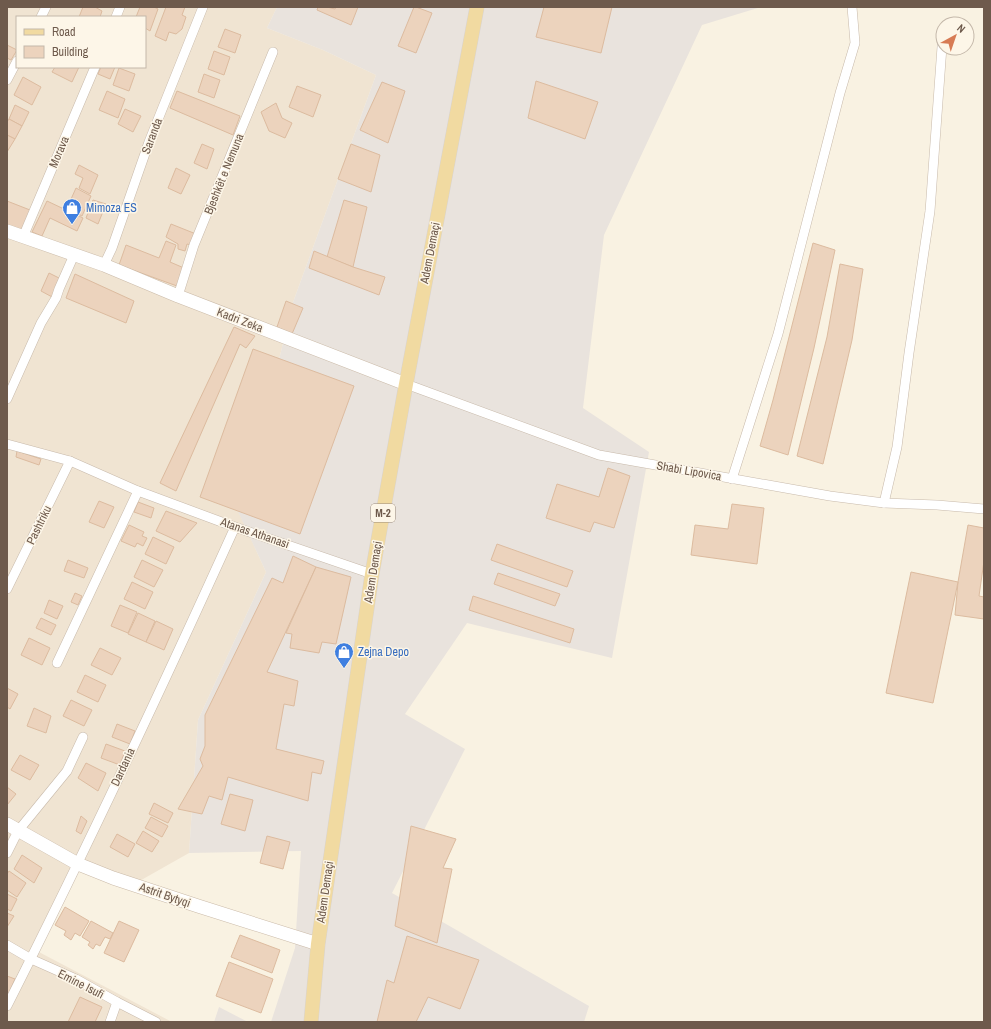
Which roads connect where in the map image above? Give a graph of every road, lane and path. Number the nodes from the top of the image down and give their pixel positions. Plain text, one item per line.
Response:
1 (46, 7) edge
2 (203, 7) edge
3 (477, 7) edge
4 (852, 7) edge
5 (42, 16) edge
6 (273, 52) dead end
7 (941, 56) edge
8 (16, 63) edge
9 (95, 68) edge
10 (7, 80) edge
11 (7, 231) edge
12 (23, 236) junction
13 (74, 255) junction
14 (104, 265) junction
15 (178, 296) junction
16 (406, 384) junction
17 (7, 399) edge
18 (7, 444) edge
19 (70, 461) junction
20 (732, 479) junction
21 (138, 491) junction
22 (884, 503) junction
23 (984, 508) edge
24 (235, 527) junction
25 (372, 574) junction
26 (7, 589) edge
27 (57, 663) dead end
28 (83, 737) dead end
29 (12, 827) edge
30 (7, 853) edge
31 (78, 864) junction
32 (318, 944) junction
33 (7, 945) edge
34 (31, 959) junction
35 (117, 1002) junction
36 (7, 1006) edge
37 (110, 1022) edge
38 (156, 1022) edge
39 (311, 1022) edge

1 - 5 street
2 - 14 street, Saranda
3 - 16 main road, Adem Demaçi / M-2
4 - 20 street
6 - 15 street, Bjeshkët e Nemuna
7 - 22 street
8 - 10 street
9 - 12 street, Morava
11 - 12 street, Kadri Zeka
12 - 13 street, Kadri Zeka
13 - 14 street, Kadri Zeka
13 - 17 street
14 - 15 street, Kadri Zeka
15 - 16 street, Kadri Zeka
16 - 20 street, Shabi Lipovica
16 - 25 main road, Adem Demaçi / M-2
18 - 19 street, Atanas Athanasi
19 - 21 street, Atanas Athanasi
19 - 26 street, Pashtriku
20 - 22 street, Shabi Lipovica
21 - 24 street, Atanas Athanasi
21 - 27 street
22 - 23 street, Shabi Lipovica
24 - 25 street, Atanas Athanasi
24 - 31 street, Dardania
25 - 32 main road, Adem Demaçi / M-2
28 - 29 street
29 - 30 street
29 - 31 street, Astrit Bytyqi
31 - 32 street, Astrit Bytyqi
31 - 34 street, Dardania
32 - 39 main road, Adem Demaçi / M-2
33 - 34 street, Emine Isufi
34 - 35 street, Emine Isufi
34 - 36 street, Dardania
35 - 37 street
35 - 38 street, Emine Isufi

